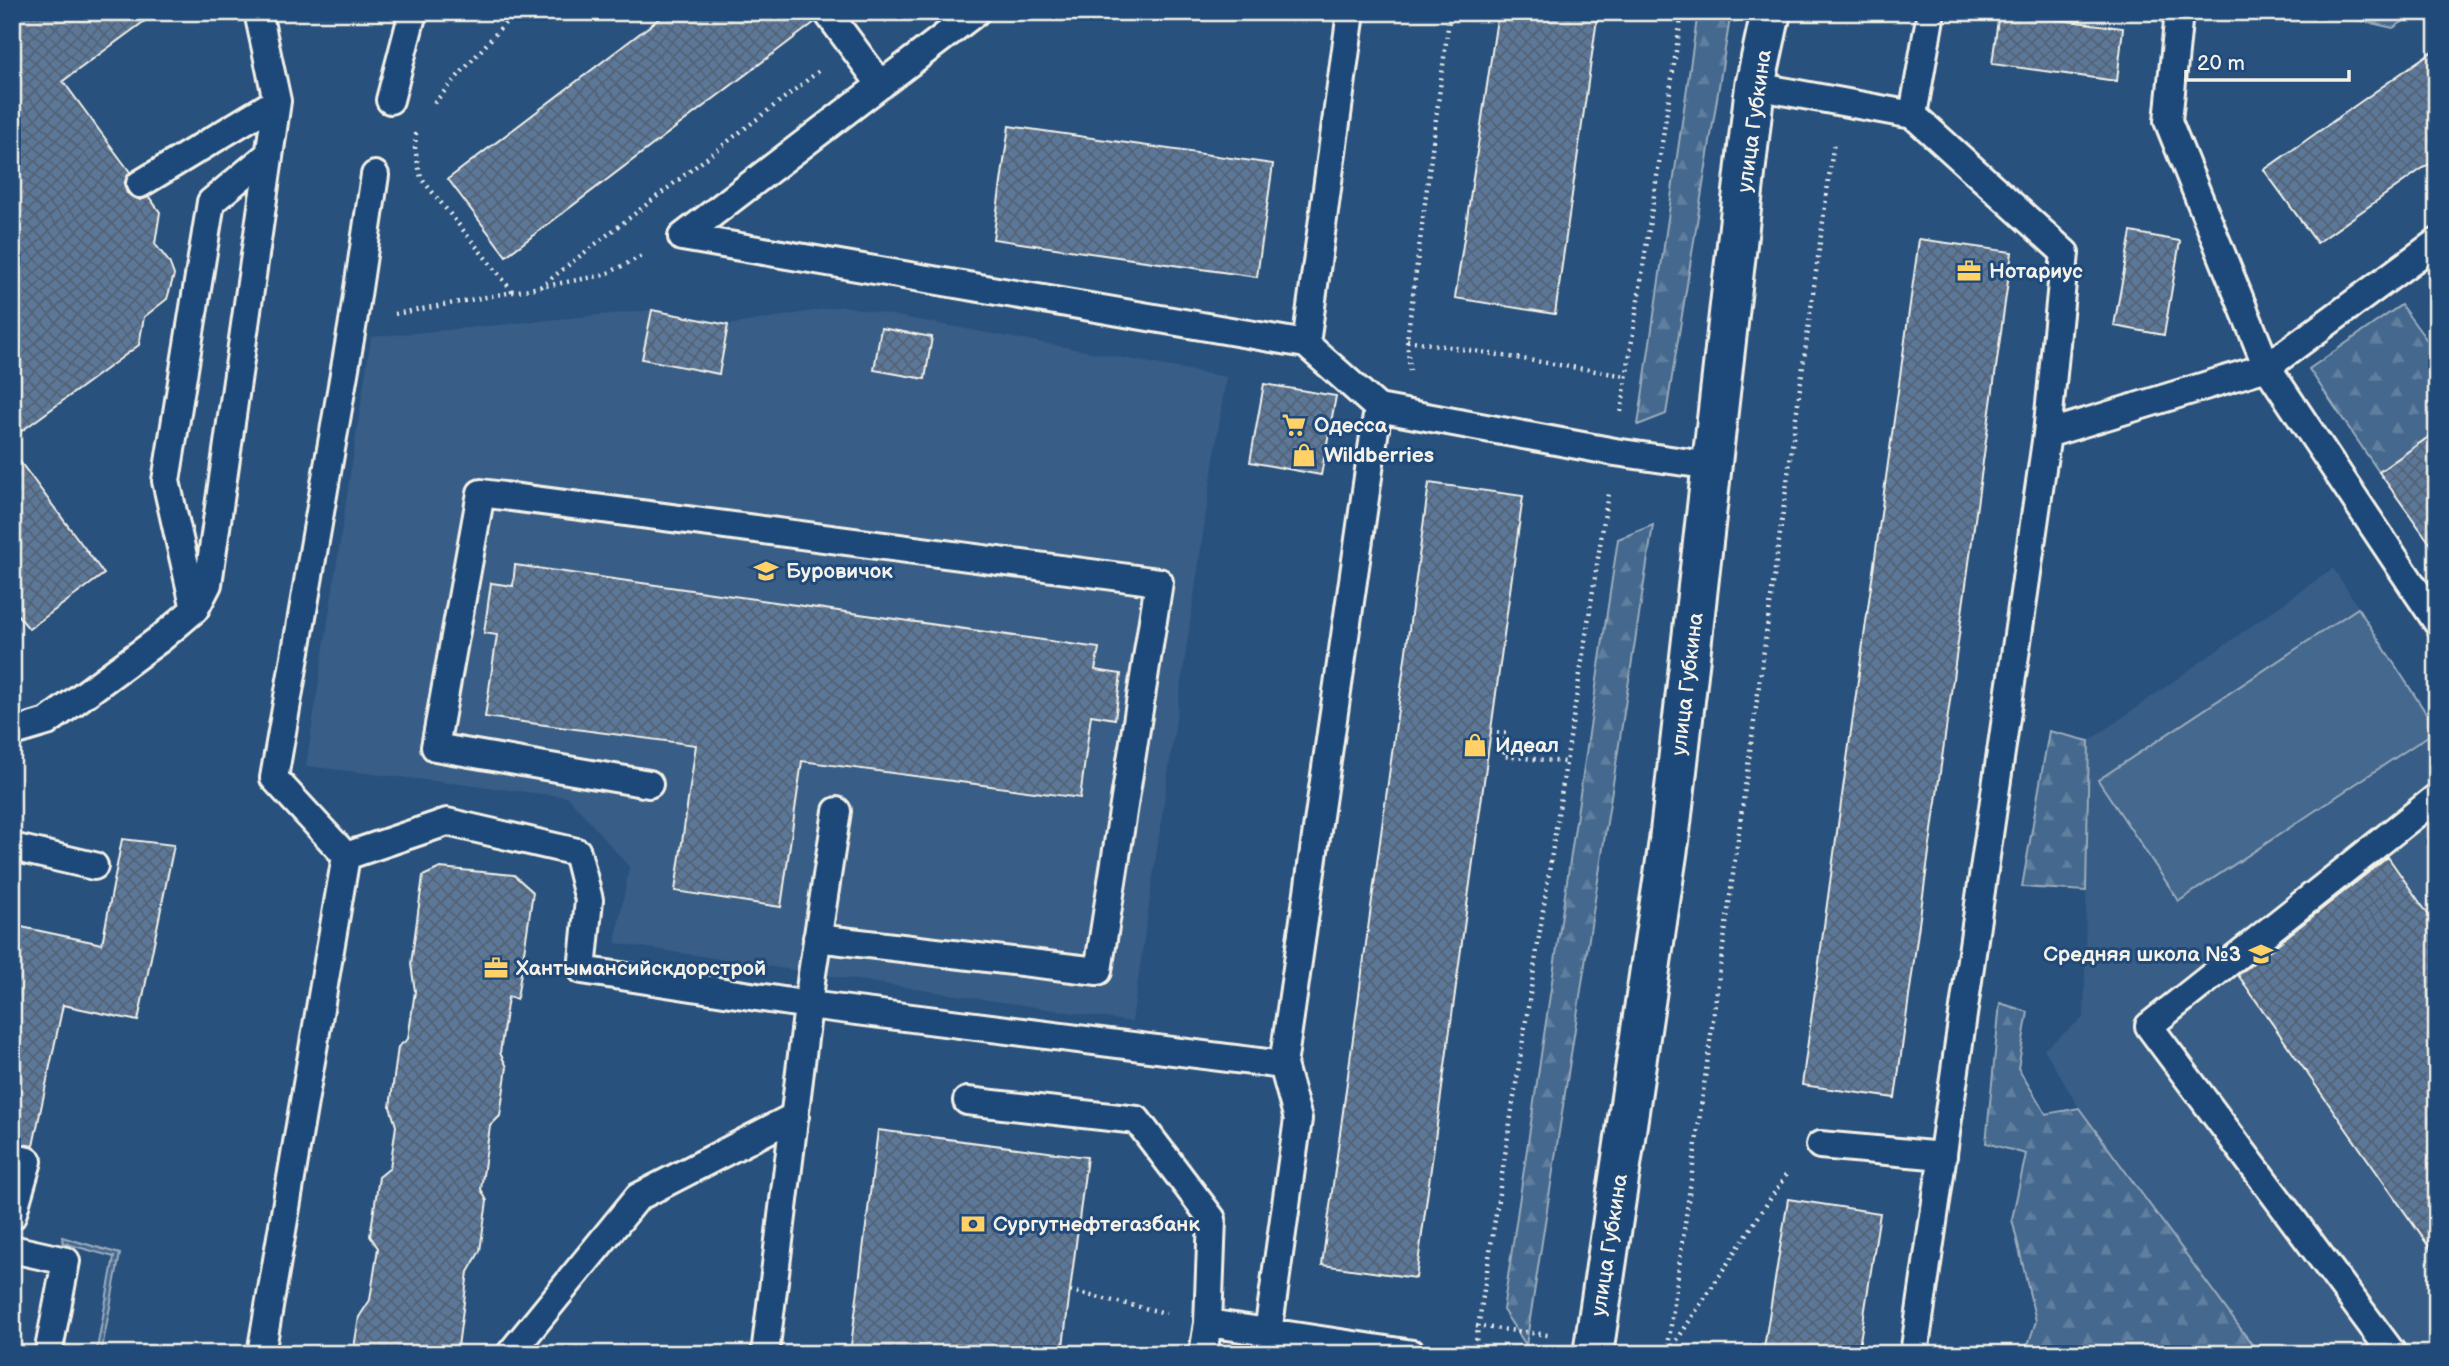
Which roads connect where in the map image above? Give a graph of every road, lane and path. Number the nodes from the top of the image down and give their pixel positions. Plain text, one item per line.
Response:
1 (258, 12) edge
2 (413, 12) edge
3 (515, 12) edge
4 (827, 12) edge
5 (895, 12) edge
6 (976, 12) edge
7 (1351, 12) edge
8 (1450, 12) edge
9 (1682, 12) edge
10 (1771, 12) edge
11 (1931, 12) edge
12 (2179, 12) edge
13 (851, 46) junction
14 (881, 85) junction
15 (1755, 86) junction
16 (390, 100) dead end
17 (277, 101) junction
18 (1839, 102) junction
19 (426, 112) dead end
20 (1913, 115) junction
21 (417, 122) dead end
22 (269, 154) junction
23 (374, 175) dead end
24 (140, 184) dead end
25 (682, 237) junction
26 (2437, 242) edge
27 (540, 287) junction
28 (513, 292) junction
29 (353, 323) junction
30 (1306, 344) junction
31 (2267, 367) junction
32 (1626, 376) junction
33 (1378, 408) junction
34 (2047, 434) junction
35 (1615, 452) junction
36 (1712, 466) junction
37 (195, 609) junction
38 (2437, 622) edge
39 (12, 729) edge
40 (1490, 732) dead end
41 (1565, 762) junction
42 (649, 784) dead end
43 (2437, 797) edge
44 (837, 811) dead end
45 (12, 846) edge
46 (346, 856) junction
47 (94, 866) dead end
48 (817, 938) junction
49 (809, 1005) junction
50 (1283, 1065) junction
51 (967, 1101) dead end
52 (795, 1116) junction
53 (1820, 1145) joint
54 (1942, 1156) junction
55 (12, 1157) edge
56 (12, 1216) edge
57 (12, 1249) edge
58 (1070, 1291) dead end
59 (1177, 1316) dead end
60 (1208, 1323) junction
61 (1266, 1343) edge
62 (48, 1354) edge
63 (261, 1354) edge
64 (510, 1354) edge
65 (765, 1354) edge
66 (1203, 1354) edge
67 (1413, 1354) edge
68 (1474, 1354) edge
69 (1593, 1354) edge
70 (1668, 1354) edge
71 (1914, 1354) edge
72 (2393, 1354) edge

1 - 17 lane
2 - 16 lane
3 - 19 path
4 - 13 lane
5 - 13 path
6 - 14 lane
7 - 30 lane
8 - 32 path
9 - 32 path
10 - 15 main road, улица Губкина
11 - 20 lane
12 - 31 lane
13 - 14 lane
13 - 27 path
14 - 25 lane
15 - 18 lane
15 - 36 main road, улица Губкина
17 - 22 lane
17 - 24 lane
18 - 20 lane
18 - 70 path
20 - 34 lane
21 - 28 path
22 - 37 lane
22 - 37 lane
23 - 29 lane
25 - 27 path
25 - 30 lane
26 - 31 lane
27 - 28 path
28 - 29 path
29 - 46 lane
30 - 33 lane
31 - 34 lane
31 - 38 lane
32 - 35 path
33 - 35 lane
33 - 50 lane
34 - 54 lane
35 - 36 lane
35 - 41 path
36 - 69 main road, улица Губкина
37 - 39 lane
40 - 41 path
41 - 68 path
42 - 48 lane
43 - 72 lane
44 - 48 lane
45 - 47 lane
46 - 49 lane
46 - 63 lane
48 - 49 lane
49 - 50 lane
49 - 52 lane
50 - 61 lane
51 - 60 lane
52 - 64 lane
52 - 65 lane
53 - 54 lane
53 - 70 path
54 - 71 lane
55 - 56 lane
57 - 62 lane
58 - 59 path
60 - 61 lane
60 - 66 lane
61 - 67 lane

